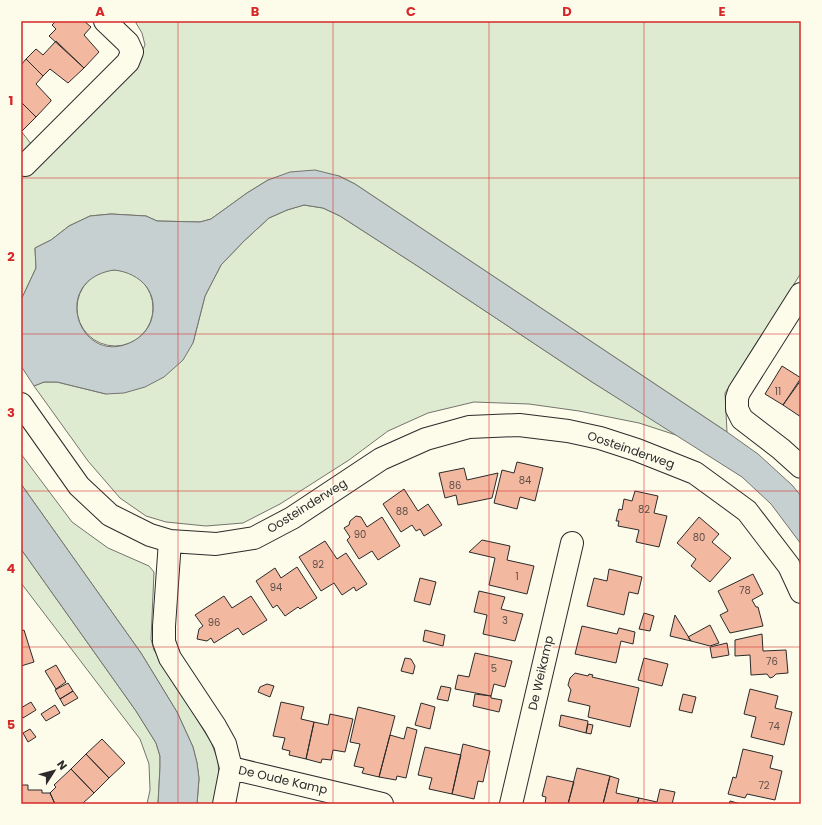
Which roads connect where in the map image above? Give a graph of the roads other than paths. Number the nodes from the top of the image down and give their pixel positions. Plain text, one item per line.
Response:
1 (105, 21) edge
2 (25, 165) dead end
3 (801, 294) edge
4 (21, 404) edge
5 (801, 467) edge
6 (170, 541) junction
7 (572, 542) dead end
8 (795, 561) edge
9 (801, 592) edge
10 (231, 768) junction
11 (224, 804) edge
12 (382, 804) edge
13 (511, 804) edge

1 - 2 street
3 - 5 street
4 - 6 street, Oosteinderweg
6 - 8 street, Oosteinderweg
6 - 10 street
7 - 13 street, De Weikamp
8 - 9 street, Oosteinderweg
10 - 11 street
10 - 12 street, De Oude Kamp

